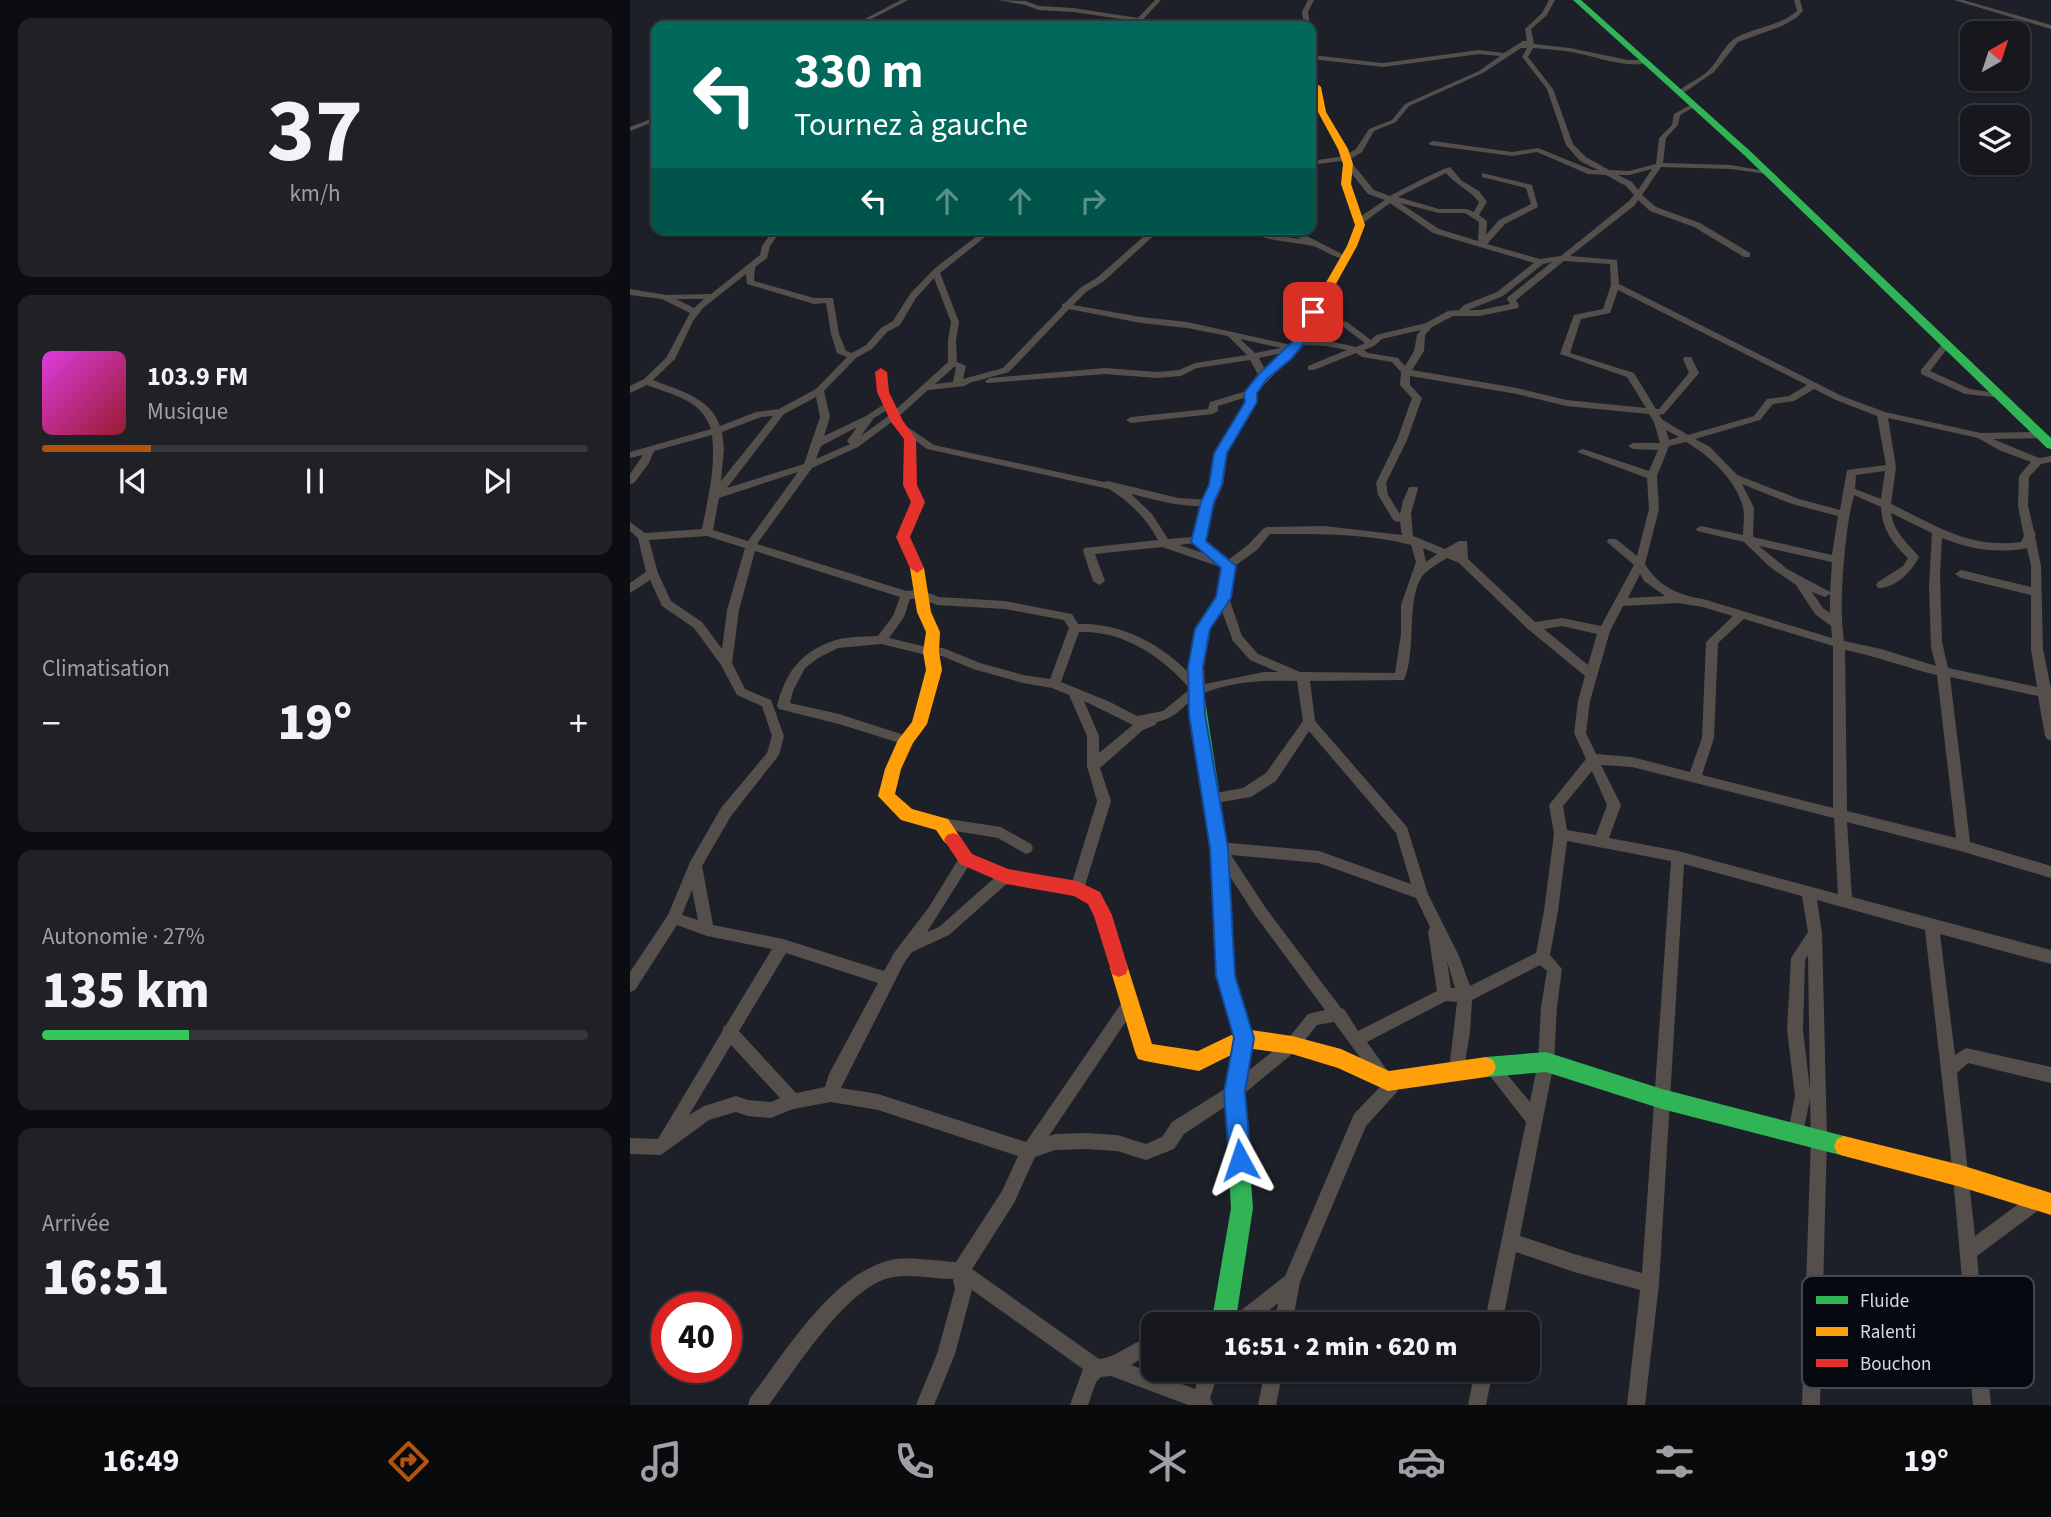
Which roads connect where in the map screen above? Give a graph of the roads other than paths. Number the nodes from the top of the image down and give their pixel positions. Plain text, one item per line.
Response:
1 (905, 0) edge
2 (1001, 0) edge
3 (1158, 0) edge
4 (1311, 0) edge
5 (1552, 0) edge
6 (1577, 0) edge
7 (1797, 0) edge
8 (1957, 0) edge
9 (1141, 20) joint
10 (864, 21) edge
11 (1304, 21) edge
12 (2051, 27) edge
13 (1530, 43) junction
14 (1504, 55) junction
15 (1316, 58) edge
16 (1646, 62) junction
17 (1316, 86) edge
18 (1681, 93) junction
19 (1694, 105) junction
20 (651, 121) edge
21 (630, 129) edge
22 (1433, 144) dead end
23 (1347, 161) junction
24 (1316, 163) edge
25 (1659, 164) junction
26 (1606, 171) junction
27 (1767, 172) junction
28 (1485, 175) dead end
29 (1637, 194) junction
30 (1391, 198) junction
31 (1475, 216) junction
32 (1360, 221) junction
33 (1436, 231) joint
34 (774, 235) edge
35 (983, 235) edge
36 (1150, 235) edge
37 (1264, 235) edge
38 (1297, 235) edge
39 (1314, 244) junction
40 (1482, 245) junction
41 (1747, 255) dead end
42 (1344, 257) junction
43 (1561, 258) junction
44 (1540, 262) junction
45 (751, 268) junction
46 (936, 273) junction
47 (1615, 285) junction
48 (630, 292) edge
49 (715, 296) junction
50 (664, 297) junction
51 (1065, 306) junction
52 (696, 312) junction
53 (1313, 312) junction
54 (1462, 312) junction
55 (1429, 325) junction
56 (1232, 336) junction
57 (1371, 344) junction
58 (1296, 345) junction
59 (1946, 345) junction
60 (1358, 350) junction
61 (853, 356) junction
62 (1253, 356) junction
63 (1688, 359) dead end
64 (1014, 361) junction
65 (953, 363) junction
66 (1311, 368) dead end
67 (881, 372) dead end
68 (1406, 372) junction
69 (1263, 376) junction
70 (1012, 379) junction
71 (648, 382) junction
72 (957, 383) junction
73 (1814, 385) junction
74 (630, 388) edge
75 (921, 389) junction
76 (819, 391) junction
77 (1250, 393) junction
78 (2000, 396) junction
79 (781, 412) junction
80 (1882, 414) junction
81 (872, 416) junction
82 (895, 416) junction
83 (1657, 418) junction
84 (1130, 420) dead end
85 (719, 430) junction
86 (1981, 436) junction
87 (1687, 438) junction
88 (2046, 440) edge
89 (817, 444) junction
90 (1665, 444) junction
91 (1633, 446) dead end
92 (845, 449) junction
93 (649, 452) junction
94 (1581, 452) dead end
95 (630, 456) edge
96 (2051, 459) edge
97 (2038, 461) junction
98 (808, 466) junction
99 (1891, 467) junction
100 (1652, 475) junction
101 (1733, 477) junction
102 (630, 481) edge
103 (1108, 484) junction
104 (1766, 488) junction
105 (1413, 489) dead end
106 (1852, 491) junction
107 (716, 495) junction
108 (1208, 502) junction
109 (1884, 505) junction
110 (1749, 508) junction
111 (1844, 514) junction
112 (1403, 519) junction
113 (630, 526) edge
114 (1701, 529) dead end
115 (1938, 531) junction
116 (707, 532) junction
117 (2031, 534) junction
118 (643, 537) junction
119 (1199, 539) junction
120 (1748, 540) junction
121 (1612, 542) dead end
122 (1416, 543) junction
123 (1166, 544) junction
124 (751, 545) junction
125 (1444, 554) junction
126 (1839, 560) junction
127 (1640, 564) junction
128 (1229, 566) junction
129 (652, 573) junction
130 (1961, 574) dead end
131 (1415, 577) junction
132 (1099, 581) dead end
133 (1801, 585) junction
134 (1882, 585) dead end
135 (630, 589) edge
136 (1830, 592) junction
137 (2036, 592) junction
138 (913, 594) junction
139 (1223, 598) junction
140 (1811, 598) junction
141 (1678, 599) junction
142 (1619, 602) junction
143 (1740, 616) junction
144 (1835, 623) junction
145 (1533, 627) junction
146 (1075, 628) junction
147 (1604, 631) junction
148 (881, 640) junction
149 (1839, 645) junction
150 (937, 652) junction
151 (726, 663) junction
152 (1942, 670) junction
153 (1591, 674) junction
154 (1303, 677) junction
155 (1054, 684) junction
156 (1197, 690) junction
157 (1074, 693) junction
158 (2048, 693) edge
159 (767, 703) junction
160 (783, 706) junction
161 (1167, 715) junction
162 (1309, 722) junction
163 (2051, 736) edge
164 (906, 740) junction
165 (1594, 760) junction
166 (1093, 766) junction
167 (1695, 777) junction
168 (1210, 799) junction
169 (1840, 813) junction
170 (942, 824) junction
171 (1562, 834) junction
172 (1600, 843) junction
173 (1964, 846) junction
174 (1026, 848) dead end
175 (1219, 848) junction
176 (1678, 857) junction
177 (966, 859) junction
178 (695, 866) junction
179 (2051, 872) edge
180 (1006, 876) junction
181 (1077, 889) junction
182 (1421, 894) junction
183 (1809, 894) junction
184 (1845, 901) junction
185 (674, 918) junction
186 (1435, 928) junction
187 (1932, 928) junction
188 (707, 930) junction
189 (1815, 933) junction
190 (783, 945) junction
191 (909, 947) junction
192 (1542, 957) junction
193 (2051, 957) edge
194 (887, 979) junction
195 (630, 985) edge
196 (1445, 994) junction
197 (1465, 996) junction
198 (1130, 1003) junction
199 (1339, 1014) junction
200 (730, 1031) junction
201 (1244, 1038) junction
202 (1357, 1039) junction
203 (1292, 1045) junction
204 (1546, 1062) junction
205 (1490, 1067) junction
206 (1457, 1070) junction
207 (1949, 1070) junction
208 (2051, 1075) edge
209 (1388, 1081) junction
210 (1234, 1092) junction
211 (831, 1094) junction
212 (1662, 1099) junction
213 (793, 1101) junction
214 (1534, 1120) junction
215 (1796, 1132) junction
216 (1819, 1138) junction
217 (630, 1146) edge
218 (661, 1147) junction
219 (1029, 1151) junction
220 (1961, 1176) junction
221 (2045, 1202) edge
222 (1510, 1241) junction
223 (1968, 1252) junction
224 (960, 1271) junction
225 (1815, 1276) edge
226 (1970, 1276) edge
227 (1292, 1282) junction
228 (1650, 1284) junction
229 (1225, 1312) edge
230 (1253, 1312) edge
231 (1286, 1312) edge
232 (1496, 1312) edge
233 (1141, 1348) edge
234 (1104, 1367) junction
235 (1207, 1382) edge
236 (1272, 1382) edge
237 (1482, 1382) edge
238 (1202, 1403) edge
239 (757, 1405) edge
240 (925, 1405) edge
241 (1079, 1405) edge
242 (1267, 1405) edge
243 (1477, 1405) edge
244 (1636, 1405) edge

1 - 10 street
2 - 9 street
3 - 9 street
4 - 11 street
5 - 13 street
6 - 16 main road
7 - 18 street
8 - 12 street
13 - 14 street
13 - 16 street
13 - 26 street
14 - 15 street
14 - 23 street
16 - 18 main road
17 - 23 main road
18 - 19 main road
19 - 25 street
19 - 27 main road
20 - 21 street
22 - 26 street
23 - 24 street
23 - 30 street
23 - 32 main road
25 - 26 street
25 - 27 street
25 - 29 street
26 - 29 street
27 - 59 main road
28 - 40 street
29 - 41 street
29 - 43 street
30 - 31 street
30 - 31 street
30 - 32 street
30 - 33 street
31 - 40 street
32 - 42 main road
33 - 40 street
34 - 45 street
35 - 46 street
36 - 51 street
37 - 39 street
38 - 39 street
39 - 42 street
40 - 44 street
42 - 53 main road
43 - 44 street
43 - 47 street
43 - 54 street
44 - 54 street
45 - 49 street
45 - 61 street
46 - 61 street
46 - 65 street
47 - 73 street
47 - 83 street
48 - 50 street
49 - 50 street
49 - 52 street
50 - 52 street
51 - 56 street
51 - 64 street
52 - 71 street
53 - 57 street
53 - 58 main road
54 - 55 street
55 - 57 street
55 - 68 street
56 - 58 street
56 - 62 street
57 - 60 street
58 - 60 street
58 - 62 street
58 - 69 main road
59 - 78 main road
59 - 78 street
60 - 66 street
60 - 68 street
61 - 76 street
62 - 69 street
62 - 70 street
63 - 83 street
64 - 70 street
64 - 72 street
65 - 72 street
65 - 75 street
67 - 82 main road
68 - 83 street
68 - 112 street
69 - 77 main road
70 - 72 street
71 - 74 street
71 - 85 street
72 - 75 street
73 - 80 street
73 - 87 street
75 - 82 street
76 - 79 street
76 - 89 street
77 - 84 street
77 - 108 main road
78 - 88 main road
79 - 85 street
79 - 107 street
80 - 86 street
80 - 99 street
81 - 82 street
81 - 89 street
81 - 92 street
82 - 92 street
82 - 103 street
82 - 138 main road
83 - 87 street
83 - 90 street
85 - 93 street
85 - 107 street
86 - 88 street
86 - 97 street
87 - 90 street
87 - 101 street
89 - 98 street
90 - 91 street
90 - 100 street
92 - 98 street
93 - 95 street
93 - 102 street
94 - 100 street
96 - 97 street
97 - 117 street
98 - 107 street
98 - 124 street
99 - 106 street
99 - 109 street
100 - 127 street
101 - 104 street
101 - 110 street
103 - 108 street
103 - 123 street
104 - 110 street
104 - 111 street
105 - 112 street
106 - 109 street
106 - 111 street
107 - 116 street
108 - 119 main road
109 - 115 street
109 - 134 street
110 - 120 street
111 - 126 street
112 - 122 street
113 - 118 street
114 - 120 street
115 - 117 street
115 - 152 street
116 - 118 street
116 - 124 street
117 - 137 street
118 - 129 street
119 - 123 street
119 - 128 main road
120 - 126 street
120 - 133 street
121 - 127 street
122 - 125 street
122 - 128 street
122 - 131 street
123 - 128 street
123 - 132 street
124 - 138 street
124 - 151 street
125 - 131 street
125 - 145 street
126 - 136 street
127 - 141 street
127 - 142 street
128 - 139 main road
129 - 135 street
129 - 151 street
130 - 137 street
131 - 154 street
133 - 136 street
133 - 140 street
136 - 140 street
136 - 144 street
137 - 158 street
138 - 146 street
138 - 148 street
138 - 150 main road
139 - 154 street
139 - 156 main road
140 - 144 street
141 - 142 street
141 - 143 street
142 - 147 street
143 - 149 street
143 - 167 street
144 - 149 street
145 - 147 street
145 - 153 street
146 - 155 street
146 - 156 street
147 - 153 street
148 - 150 street
148 - 160 street
149 - 152 street
149 - 169 street
150 - 155 street
150 - 164 main road
151 - 159 street
152 - 158 street
152 - 173 street
153 - 165 street
154 - 156 street
154 - 162 street
155 - 157 street
156 - 161 street
156 - 168 main road
157 - 161 street
157 - 166 street
158 - 163 street
159 - 160 street
159 - 178 street
160 - 164 street
161 - 166 street
162 - 168 street
162 - 182 street
164 - 170 main road
165 - 167 street
165 - 171 street
165 - 172 street
166 - 181 street
167 - 169 street
168 - 175 main road
169 - 173 street
169 - 184 street
170 - 174 street
170 - 177 main road
171 - 172 street
171 - 192 street
172 - 176 street
173 - 179 street
175 - 182 street
175 - 199 street
175 - 201 main road
176 - 183 street
176 - 212 street
177 - 180 main road
177 - 191 street
178 - 185 street
178 - 188 street
180 - 181 main road
180 - 191 street
181 - 198 main road
182 - 186 street
183 - 184 street
183 - 189 street
184 - 187 street
185 - 188 street
185 - 195 street
186 - 196 street
186 - 197 street
187 - 193 street
187 - 207 street
188 - 190 street
189 - 215 street
189 - 216 street
190 - 194 street
190 - 200 street
191 - 194 street
192 - 197 street
192 - 204 street
194 - 211 street
196 - 197 street
196 - 202 street
197 - 206 street
198 - 201 main road
198 - 219 street
199 - 202 street
199 - 203 street
200 - 213 street
200 - 218 street
201 - 203 main road
201 - 210 main road
202 - 209 street
203 - 209 main road
203 - 210 street
204 - 205 main road
204 - 212 main road
204 - 214 street
205 - 206 main road
205 - 214 street
206 - 209 main road
207 - 208 street
207 - 220 street
209 - 227 street
210 - 219 street
210 - 229 main road
211 - 213 street
211 - 219 street
212 - 215 main road
212 - 228 street
213 - 218 street
214 - 222 street
215 - 216 main road
216 - 220 main road
216 - 225 street
217 - 218 street
219 - 224 street
220 - 221 main road
220 - 223 street
221 - 223 street
222 - 228 street
222 - 232 street
223 - 226 street
224 - 234 street
224 - 239 street
224 - 240 street
227 - 230 street
227 - 231 street
228 - 244 street
233 - 234 street
234 - 238 street
234 - 241 street
235 - 238 street
236 - 242 street
237 - 243 street

